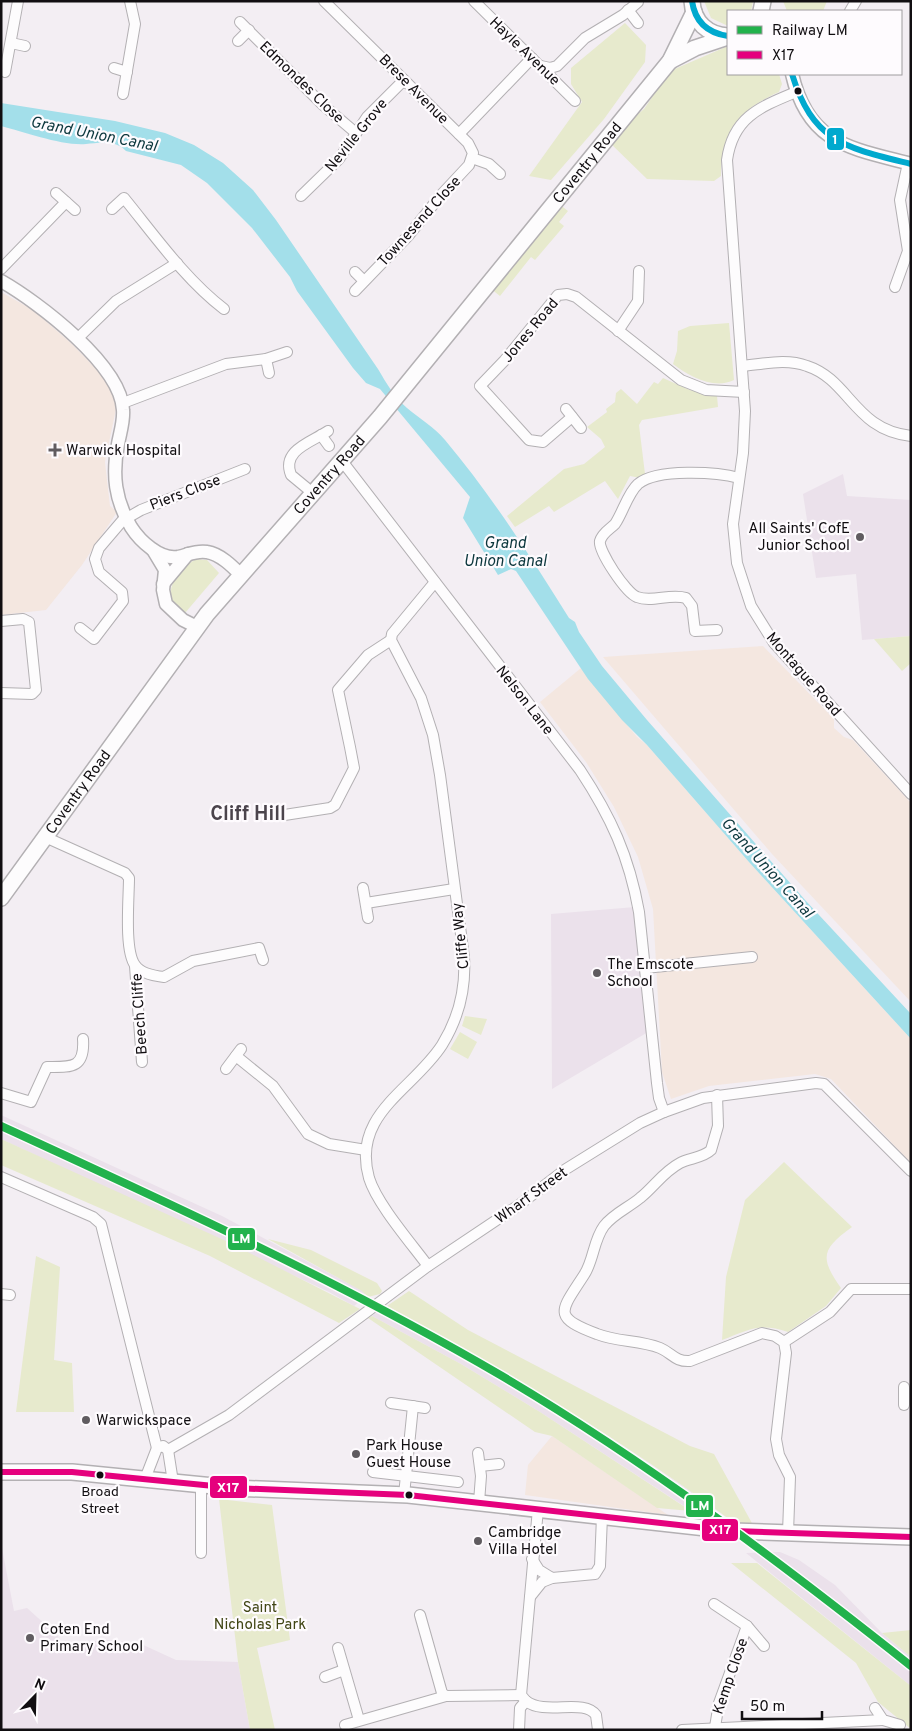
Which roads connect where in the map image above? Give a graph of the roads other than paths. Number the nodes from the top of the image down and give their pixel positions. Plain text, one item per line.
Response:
1 (18, 1) edge
2 (130, 1) edge
3 (324, 1) edge
4 (477, 2) edge
5 (638, 2) edge
6 (693, 6) edge
7 (628, 10) junction
8 (240, 22) dead end
9 (638, 23) dead end
10 (249, 30) junction
11 (727, 36) edge
12 (727, 36) edge
13 (238, 41) dead end
14 (11, 43) junction
15 (26, 46) dead end
16 (532, 58) junction
17 (670, 61) junction
18 (541, 66) junction
19 (114, 68) dead end
20 (5, 72) dead end
21 (127, 72) junction
22 (792, 75) edge
23 (404, 80) junction
24 (796, 92) junction
25 (123, 94) dead end
26 (575, 102) dead end
27 (356, 133) junction
28 (459, 134) junction
29 (472, 158) junction
30 (909, 163) edge
31 (500, 174) dead end
32 (56, 193) dead end
33 (308, 193) dead end
34 (66, 202) junction
35 (75, 210) dead end
36 (112, 210) dead end
37 (177, 263) junction
38 (1, 269) edge
39 (639, 271) dead end
40 (355, 272) dead end
41 (1, 281) edge
42 (364, 282) junction
43 (896, 287) dead end
44 (355, 291) dead end
45 (224, 309) dead end
46 (618, 331) junction
47 (77, 339) junction
48 (287, 352) dead end
49 (266, 359) junction
50 (742, 366) junction
51 (269, 373) dead end
52 (744, 392) junction
53 (123, 403) junction
54 (581, 428) dead end
55 (911, 436) edge
56 (329, 446) dead end
57 (342, 461) junction
58 (245, 469) dead end
59 (739, 478) junction
60 (314, 494) junction
61 (126, 517) junction
62 (153, 550) junction
63 (188, 554) junction
64 (241, 575) junction
65 (435, 582) junction
66 (163, 584) junction
67 (1, 621) edge
68 (197, 627) junction
69 (80, 628) dead end
70 (717, 630) dead end
71 (391, 640) junction
72 (1, 693) edge
73 (911, 794) edge
74 (278, 816) dead end
75 (44, 837) junction
76 (363, 888) dead end
77 (454, 889) junction
78 (1, 898) edge
79 (366, 904) junction
80 (368, 918) dead end
81 (752, 957) dead end
82 (263, 960) dead end
83 (135, 966) junction
84 (645, 968) junction
85 (84, 1039) dead end
86 (142, 1062) dead end
87 (226, 1070) dead end
88 (1, 1093) edge
89 (717, 1095) junction
90 (664, 1112) junction
91 (366, 1150) junction
92 (911, 1171) edge
93 (1, 1177) edge
94 (428, 1266) junction
95 (911, 1289) edge
96 (784, 1342) junction
97 (391, 1403) dead end
98 (414, 1406) junction
99 (425, 1408) dead end
100 (157, 1448) junction
101 (168, 1450) junction
102 (478, 1453) dead end
103 (499, 1464) dead end
104 (480, 1466) junction
105 (1, 1472) edge
106 (373, 1472) dead end
107 (406, 1477) junction
108 (145, 1479) junction
109 (173, 1482) junction
110 (458, 1482) dead end
111 (201, 1486) junction
112 (404, 1495) junction
113 (479, 1502) junction
114 (538, 1509) junction
115 (602, 1516) junction
116 (788, 1533) junction
117 (911, 1537) edge
118 (201, 1554) dead end
119 (532, 1559) junction
120 (552, 1578) junction
121 (530, 1598) junction
122 (714, 1604) dead end
123 (420, 1616) dead end
124 (748, 1626) junction
125 (764, 1646) dead end
126 (338, 1648) dead end
127 (344, 1670) junction
128 (325, 1677) dead end
129 (446, 1696) junction
130 (524, 1698) junction
131 (875, 1708) dead end
132 (359, 1720) junction
133 (882, 1720) junction
134 (345, 1725) dead end
135 (900, 1725) dead end
136 (715, 1727) junction
137 (700, 1729) edge
138 (518, 1730) edge
139 (598, 1730) edge
140 (682, 1730) edge

1 - 14 street
2 - 21 street
3 - 23 street, Brese Avenue
4 - 16 street, Hayle Avenue
5 - 7 street
6 - 11 main road, Coventry Road
6 - 17 main road, Coventry Road
7 - 9 street
7 - 18 street
8 - 10 street, Edmondes Close
10 - 13 street, Edmondes Close
10 - 27 street, Edmondes Close
12 - 17 main road, Coventry Road
14 - 15 street
14 - 20 street
16 - 18 street, Hayle Avenue
16 - 28 street
17 - 57 main road, Coventry Road
18 - 26 street, Hayle Avenue
19 - 21 street
21 - 25 street
22 - 24 street
23 - 27 street, Neville Grove
23 - 28 street, Brese Avenue
24 - 30 street
24 - 50 street, Montague Road
27 - 33 street, Neville Grove
28 - 29 street, Brese Avenue
29 - 31 street
29 - 42 street, Townesend Close
30 - 43 street
32 - 34 street
34 - 35 street
34 - 38 street
36 - 37 street
37 - 45 street
37 - 47 street
39 - 46 street
40 - 42 street
41 - 47 street
42 - 44 street, Townesend Close
46 - 52 street, Jones Road
46 - 54 street, Jones Road
47 - 53 street
48 - 49 street
49 - 51 street
49 - 53 street
50 - 52 street, Montague Road
50 - 55 street
52 - 59 street, Montague Road
53 - 61 street
56 - 60 street
57 - 60 main road, Coventry Road
57 - 65 street, Nelson Lane
58 - 61 street, Piers Close
59 - 70 street
59 - 73 street, Montague Road
60 - 64 main road, Coventry Road
61 - 62 street
61 - 69 street
62 - 63 street
62 - 66 street
63 - 64 street
63 - 66 street
64 - 68 main road, Coventry Road
65 - 71 street
65 - 84 street, Nelson Lane
66 - 68 street
67 - 72 street
68 - 75 main road, Coventry Road
71 - 74 street
71 - 77 street, Cliffe Way
75 - 78 main road, Coventry Road
75 - 83 street, Beech Cliffe
76 - 79 street
77 - 79 street
77 - 91 street, Cliffe Way
79 - 80 street
81 - 84 street
82 - 83 street, Beech Cliffe
83 - 86 street, Beech Cliffe
84 - 90 street, Nelson Lane
85 - 88 street
87 - 91 street
89 - 90 street, Wharf Street
89 - 92 street, Wharf Street
89 - 96 street
90 - 94 street, Wharf Street
91 - 94 street, Cliffe Way
93 - 100 street
94 - 101 street, Wharf Street
95 - 96 street
96 - 116 street
97 - 98 street
98 - 99 street
98 - 107 street
100 - 101 street
100 - 108 street
101 - 109 street
102 - 104 street
103 - 104 street
104 - 113 street
105 - 108 main road
106 - 107 street
107 - 110 street
107 - 112 street
108 - 109 main road
109 - 111 main road
111 - 112 main road
111 - 118 street
112 - 113 main road
113 - 114 main road
114 - 115 main road
114 - 119 street
115 - 116 main road
115 - 120 street
116 - 117 main road
119 - 120 street
119 - 121 street
120 - 121 street
121 - 130 street
122 - 124 street, Kemp Close
123 - 129 street
124 - 125 street, Kemp Close
124 - 136 street, Kemp Close
126 - 127 street
127 - 128 street
127 - 132 street
129 - 130 street
129 - 132 street
130 - 138 street
130 - 139 street
131 - 133 street
132 - 134 street
133 - 135 street
133 - 136 street
136 - 137 street
137 - 140 street

